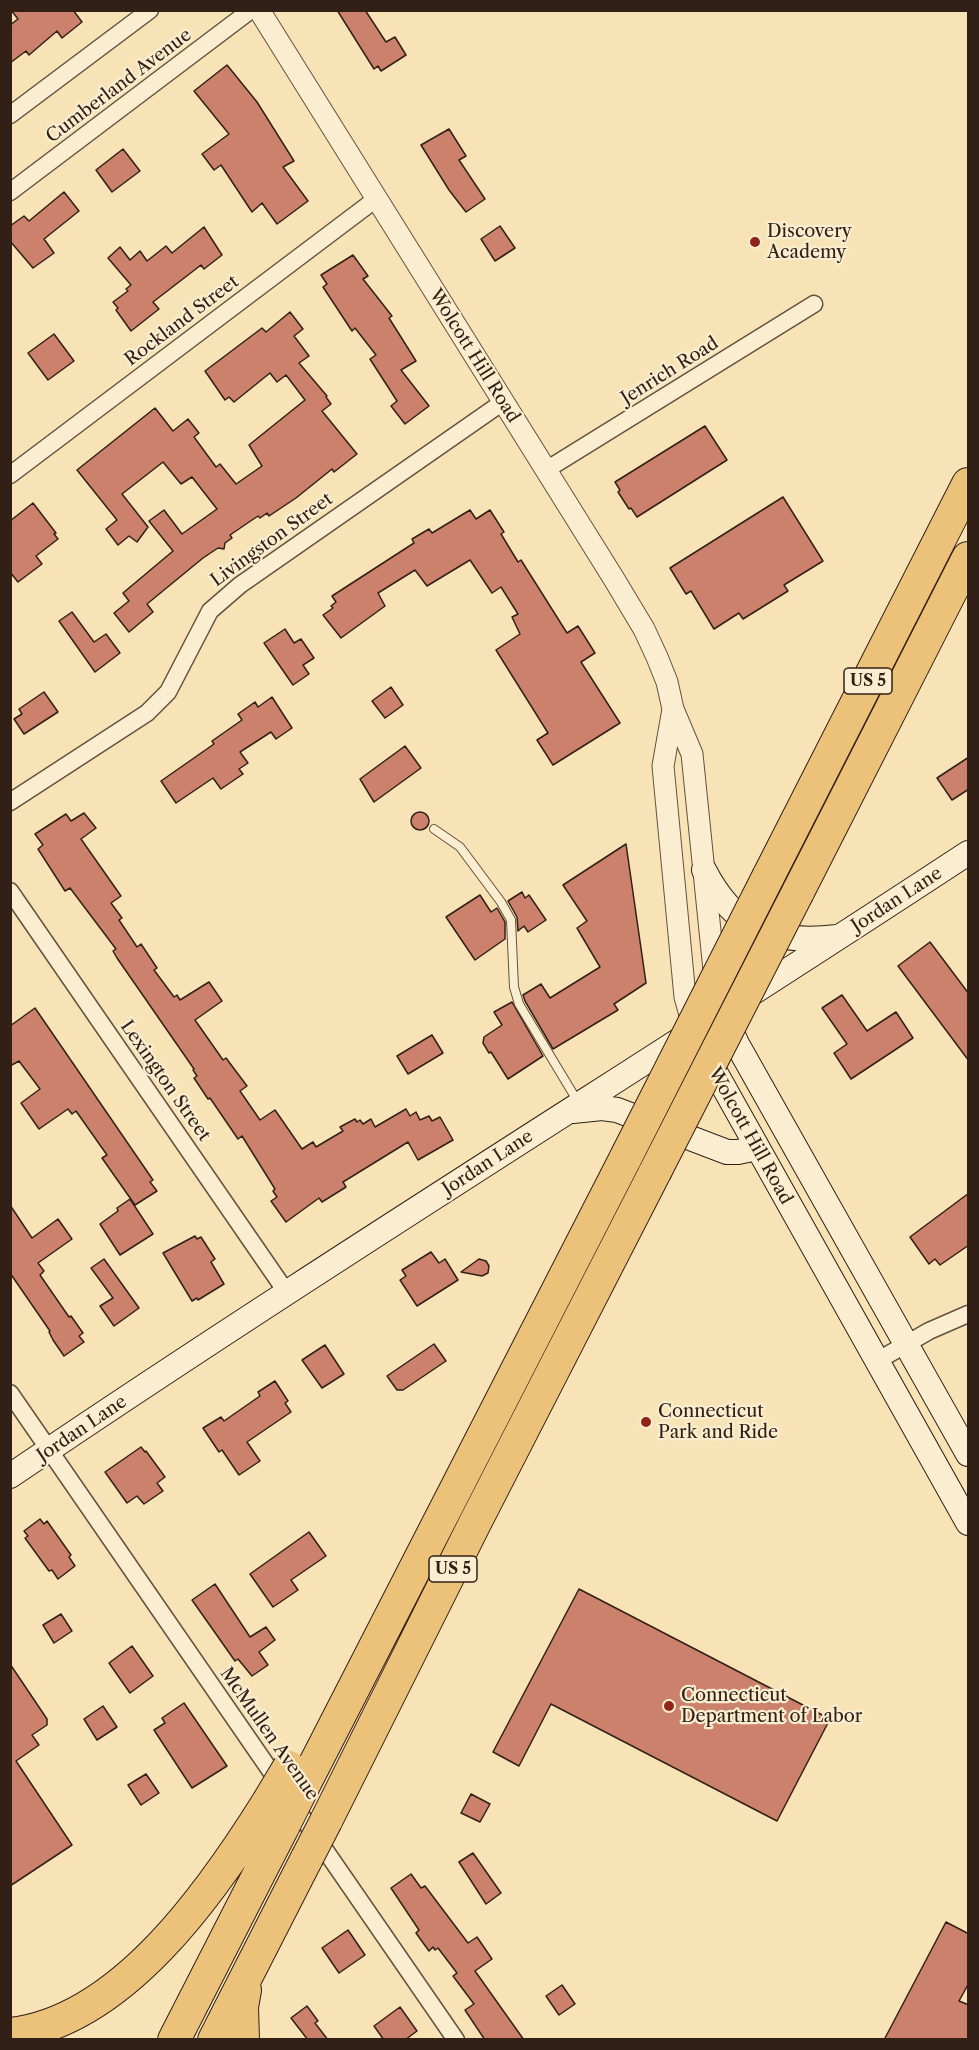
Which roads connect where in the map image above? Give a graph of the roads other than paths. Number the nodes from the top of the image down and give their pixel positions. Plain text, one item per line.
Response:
1 (150, 10) edge
2 (251, 10) edge
3 (259, 10) edge
4 (10, 115) edge
5 (10, 192) edge
6 (376, 199) junction
7 (814, 304) dead end
8 (503, 402) junction
9 (546, 470) junction
10 (10, 475) edge
11 (969, 484) edge
12 (969, 558) edge
13 (673, 709) junction
14 (697, 797) junction
15 (666, 800) junction
16 (10, 802) edge
17 (434, 829) dead end
18 (969, 853) edge
19 (704, 870) junction
20 (10, 891) edge
21 (840, 937) junction
22 (724, 1012) junction
23 (695, 1031) junction
24 (574, 1108) junction
25 (757, 1148) junction
26 (287, 1293) junction
27 (969, 1314) edge
28 (906, 1344) junction
29 (877, 1361) junction
30 (10, 1393) edge
31 (50, 1450) junction
32 (969, 1454) edge
33 (10, 1476) edge
34 (969, 1523) edge
35 (276, 1814) junction
36 (251, 1966) junction
37 (10, 2034) edge
38 (174, 2040) edge
39 (214, 2040) edge
40 (243, 2040) edge
41 (456, 2040) edge

1 - 4 street
2 - 5 street, Cumberland Avenue
3 - 6 street, Wolcott Hill Road
6 - 8 street, Wolcott Hill Road
6 - 10 street, Rockland Street
7 - 9 street, Jenrich Road
8 - 9 street, Wolcott Hill Road
8 - 16 street, Livingston Street
9 - 13 street, Wolcott Hill Road
11 - 35 highway, US 5, bridge
12 - 36 highway, US 5, bridge
13 - 14 street, Wolcott Hill Road
13 - 15 street, Wolcott Hill Road
14 - 15 street
14 - 19 street, Wolcott Hill Road
15 - 23 street, Wolcott Hill Road
17 - 24 lane
18 - 21 main road, Jordan Lane
19 - 21 main road
19 - 22 street, Wolcott Hill Road
20 - 26 street, Lexington Street
21 - 22 main road, Jordan Lane
22 - 23 main road, Jordan Lane
22 - 28 main road, Wolcott Hill Road
23 - 24 main road, Jordan Lane
23 - 25 main road, Wolcott Hill Road
24 - 25 main road
24 - 26 main road, Jordan Lane
25 - 29 main road, Wolcott Hill Road
26 - 31 main road, Jordan Lane
27 - 28 street
28 - 29 street
28 - 32 main road, Wolcott Hill Road
29 - 34 main road, Wolcott Hill Road
30 - 31 street, McMullen Avenue
31 - 33 main road, Jordan Lane
31 - 41 street, McMullen Avenue
35 - 37 highway
35 - 38 highway, US 5
36 - 39 highway, US 5
36 - 40 highway

